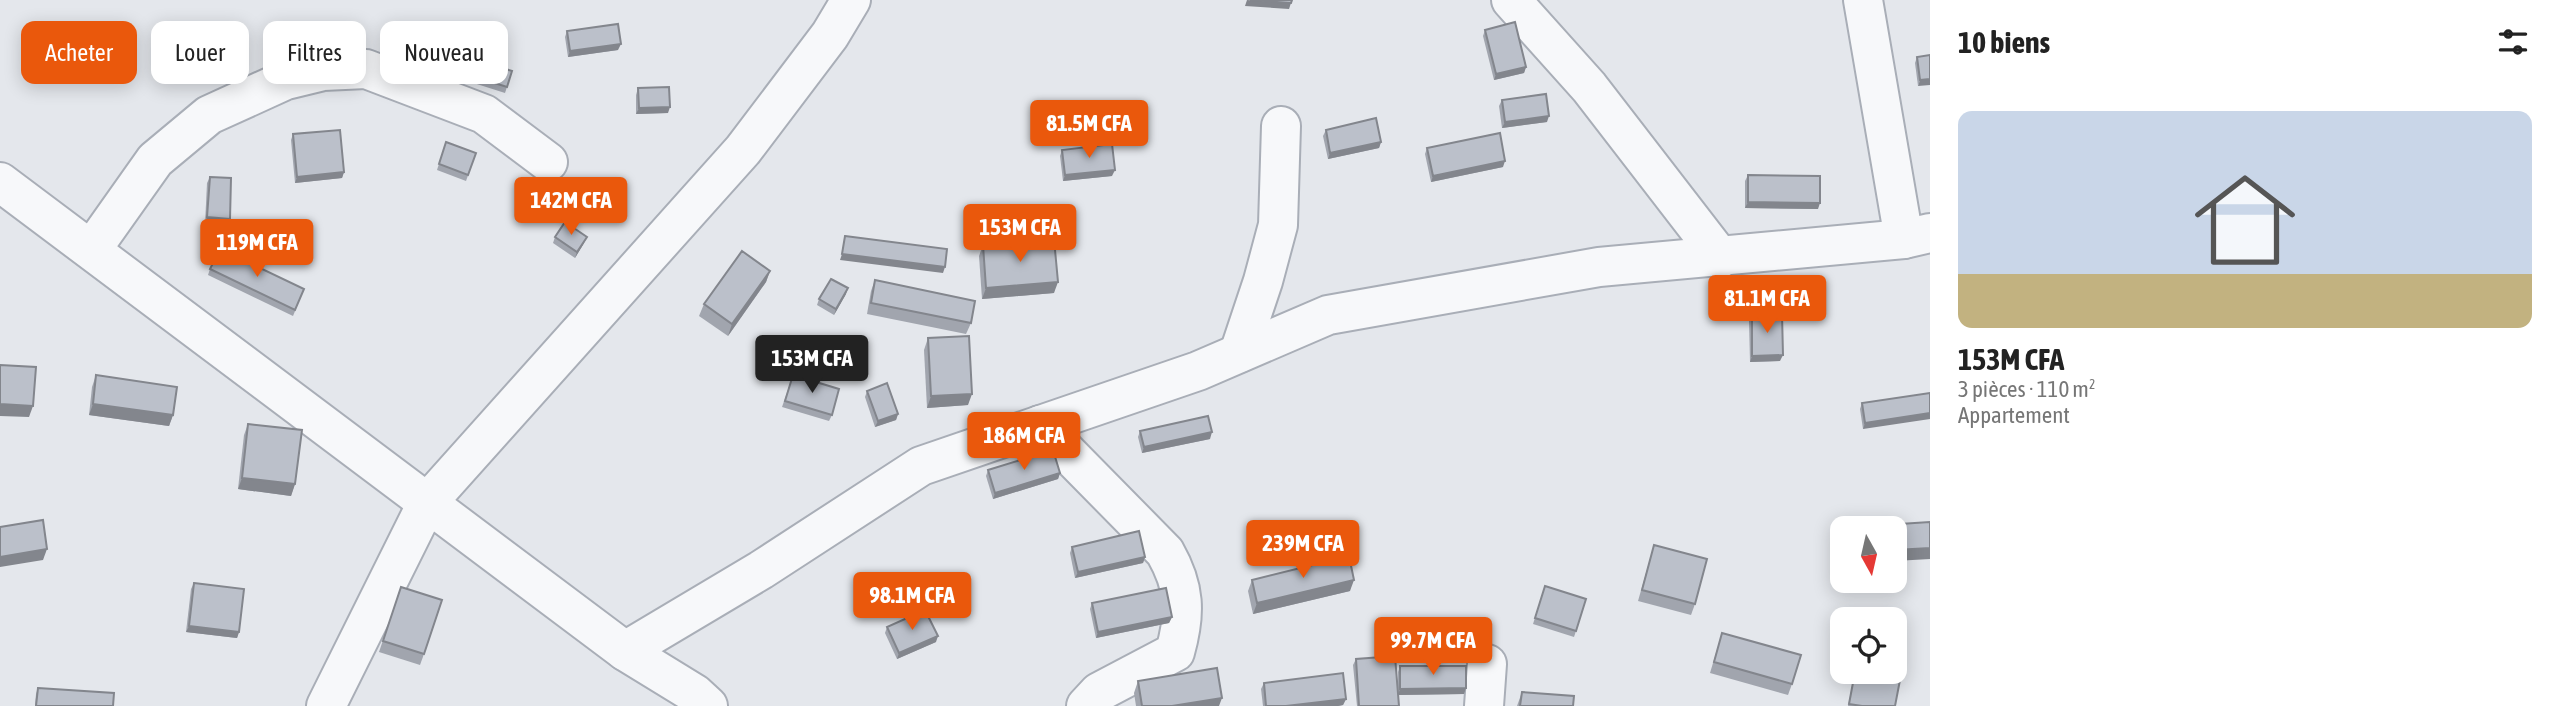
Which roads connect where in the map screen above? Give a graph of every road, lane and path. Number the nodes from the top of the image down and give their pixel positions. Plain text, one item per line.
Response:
1 (851, 0) edge
2 (1511, 0) edge
3 (1863, 0) edge
4 (1281, 127) dead end
5 (548, 162) dead end
6 (0, 183) edge
7 (1917, 236) edge
8 (92, 249) junction
9 (1721, 258) junction
10 (1239, 353) junction
11 (1040, 425) junction
12 (427, 503) junction
13 (625, 651) junction
14 (1487, 664) dead end
15 (326, 706) edge
16 (708, 706) edge
17 (1086, 706) edge
18 (1485, 706) edge

1 - 12 street
2 - 9 street
3 - 7 street
4 - 10 street
5 - 8 street
6 - 8 street
7 - 9 street
8 - 12 street
9 - 10 street
10 - 11 street
11 - 13 street
11 - 17 street
12 - 13 street
12 - 15 street
13 - 16 street
14 - 18 street

